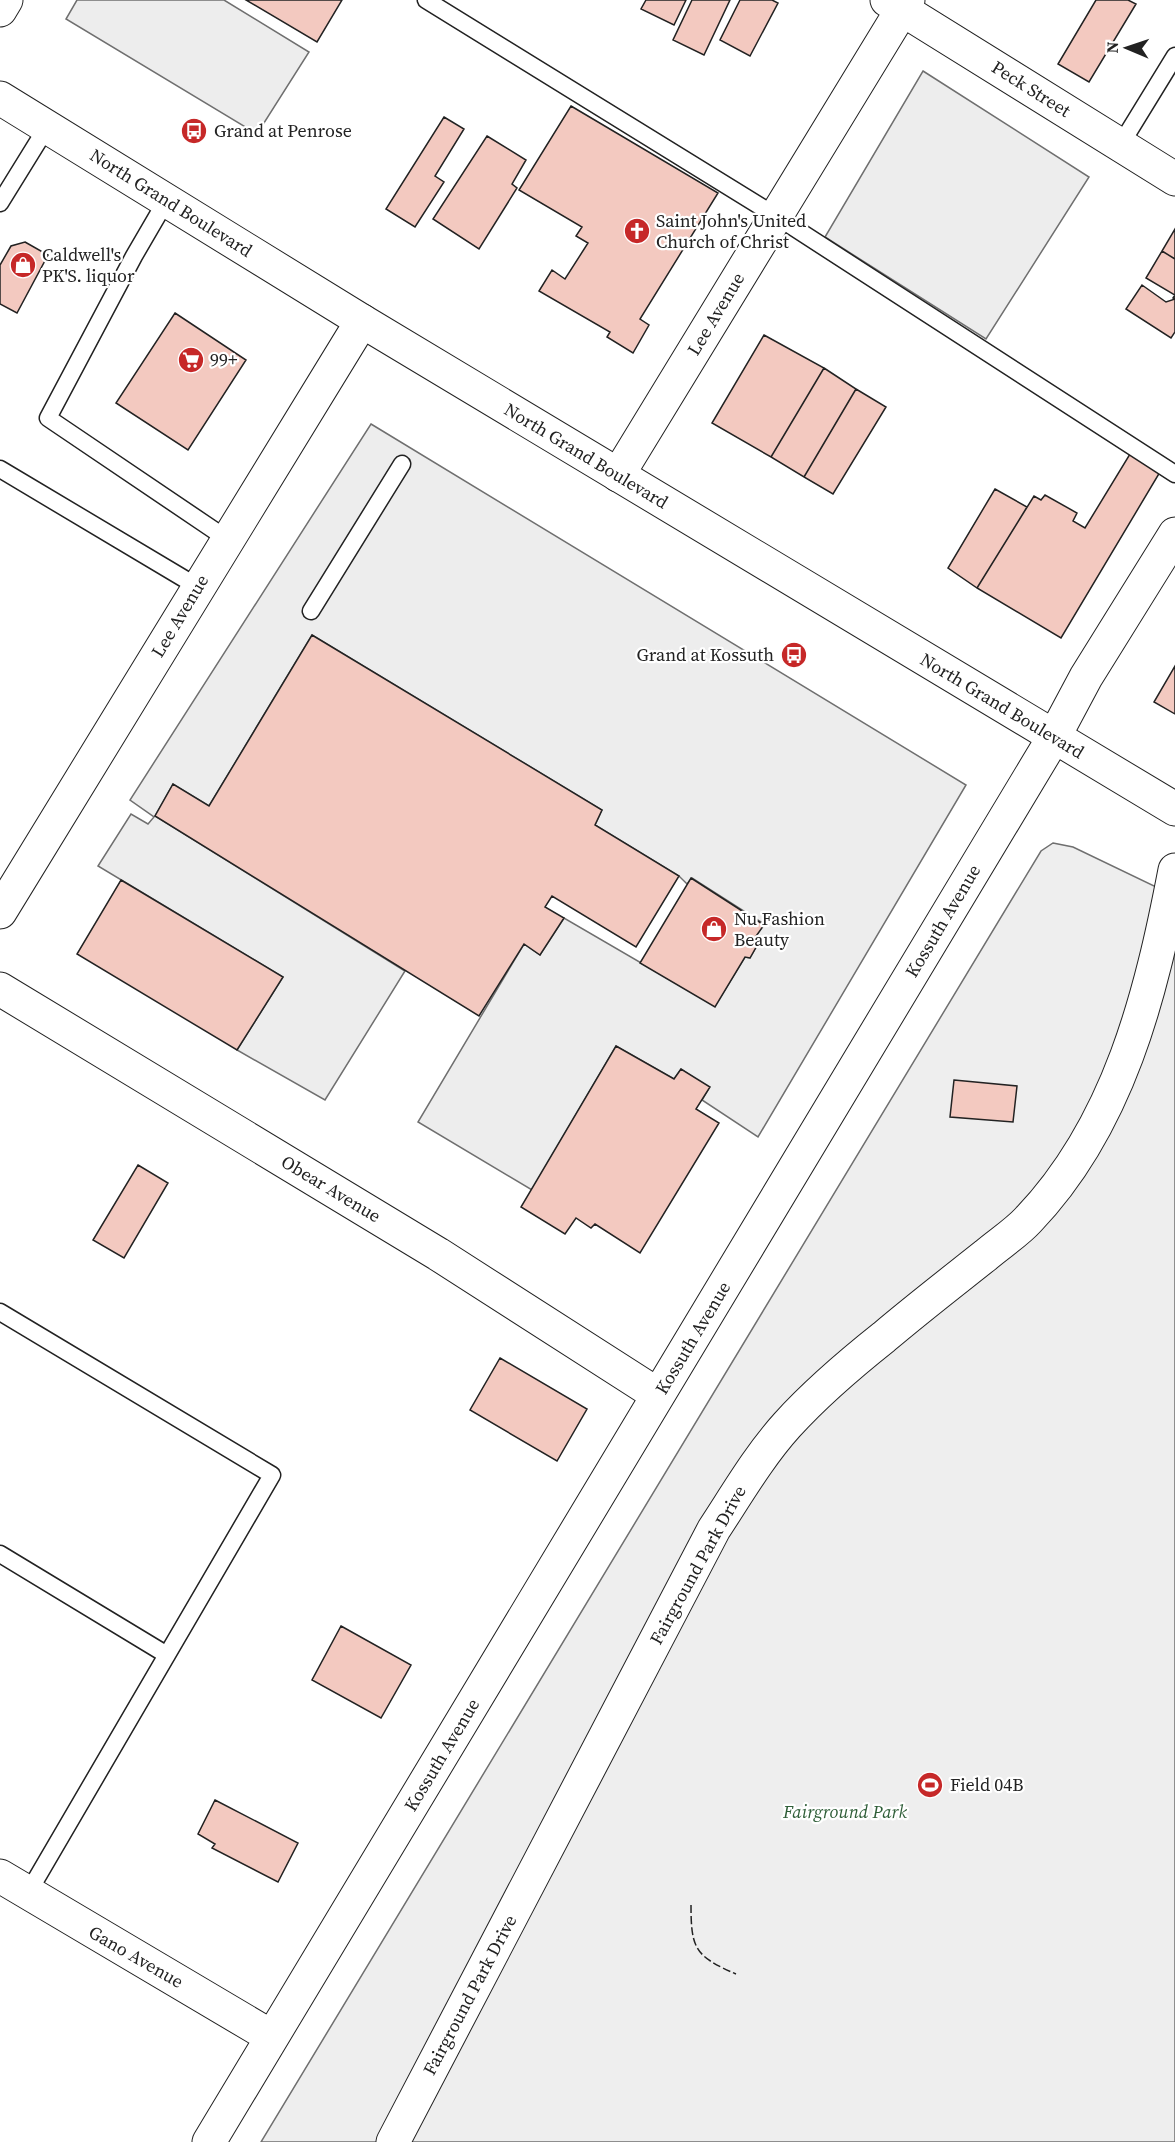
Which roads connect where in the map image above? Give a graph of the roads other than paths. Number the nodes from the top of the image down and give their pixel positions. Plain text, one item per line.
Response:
1 (6, 0) edge
2 (426, 0) edge
3 (899, 3) edge
4 (0, 10) edge
5 (1175, 56) edge
6 (0, 98) edge
7 (47, 127) junction
8 (1121, 144) junction
9 (1175, 178) edge
10 (166, 201) junction
11 (0, 203) edge
12 (776, 216) junction
13 (362, 321) junction
14 (402, 464) dead end
15 (0, 469) edge
16 (1175, 474) edge
17 (618, 475) junction
18 (1175, 534) edge
19 (227, 539) junction
20 (198, 587) junction
21 (311, 611) dead end
22 (1054, 737) junction
23 (1175, 809) edge
24 (1175, 870) edge
25 (0, 912) edge
26 (0, 989) edge
27 (0, 1312) edge
28 (658, 1395) junction
29 (0, 1554) edge
30 (167, 1655) junction
31 (0, 1876) edge
32 (28, 1893) junction
33 (272, 2037) junction
34 (209, 2142) edge
35 (393, 2142) edge

1 - 4 street
2 - 12 lane
3 - 8 street, Peck Street
3 - 12 street, Lee Avenue
5 - 8 lane
6 - 7 street, North Grand Boulevard
7 - 10 street, North Grand Boulevard
7 - 11 lane
8 - 9 street, Peck Street
10 - 13 street, North Grand Boulevard
10 - 19 lane
12 - 16 lane
12 - 17 street, Lee Avenue
13 - 17 street, North Grand Boulevard
13 - 19 street, Lee Avenue
14 - 21 lane
15 - 20 lane
17 - 22 street, North Grand Boulevard
18 - 22 street, Kossuth Avenue
19 - 20 street, Lee Avenue
20 - 25 street, Lee Avenue
22 - 23 street, North Grand Boulevard
22 - 28 street, Kossuth Avenue
24 - 35 street, Fairground Park Drive
26 - 28 street, Obear Avenue
27 - 30 lane
28 - 33 street, Kossuth Avenue
29 - 30 lane
30 - 32 lane
31 - 32 street, Gano Avenue
32 - 33 street, Gano Avenue
33 - 34 street, Kossuth Avenue

